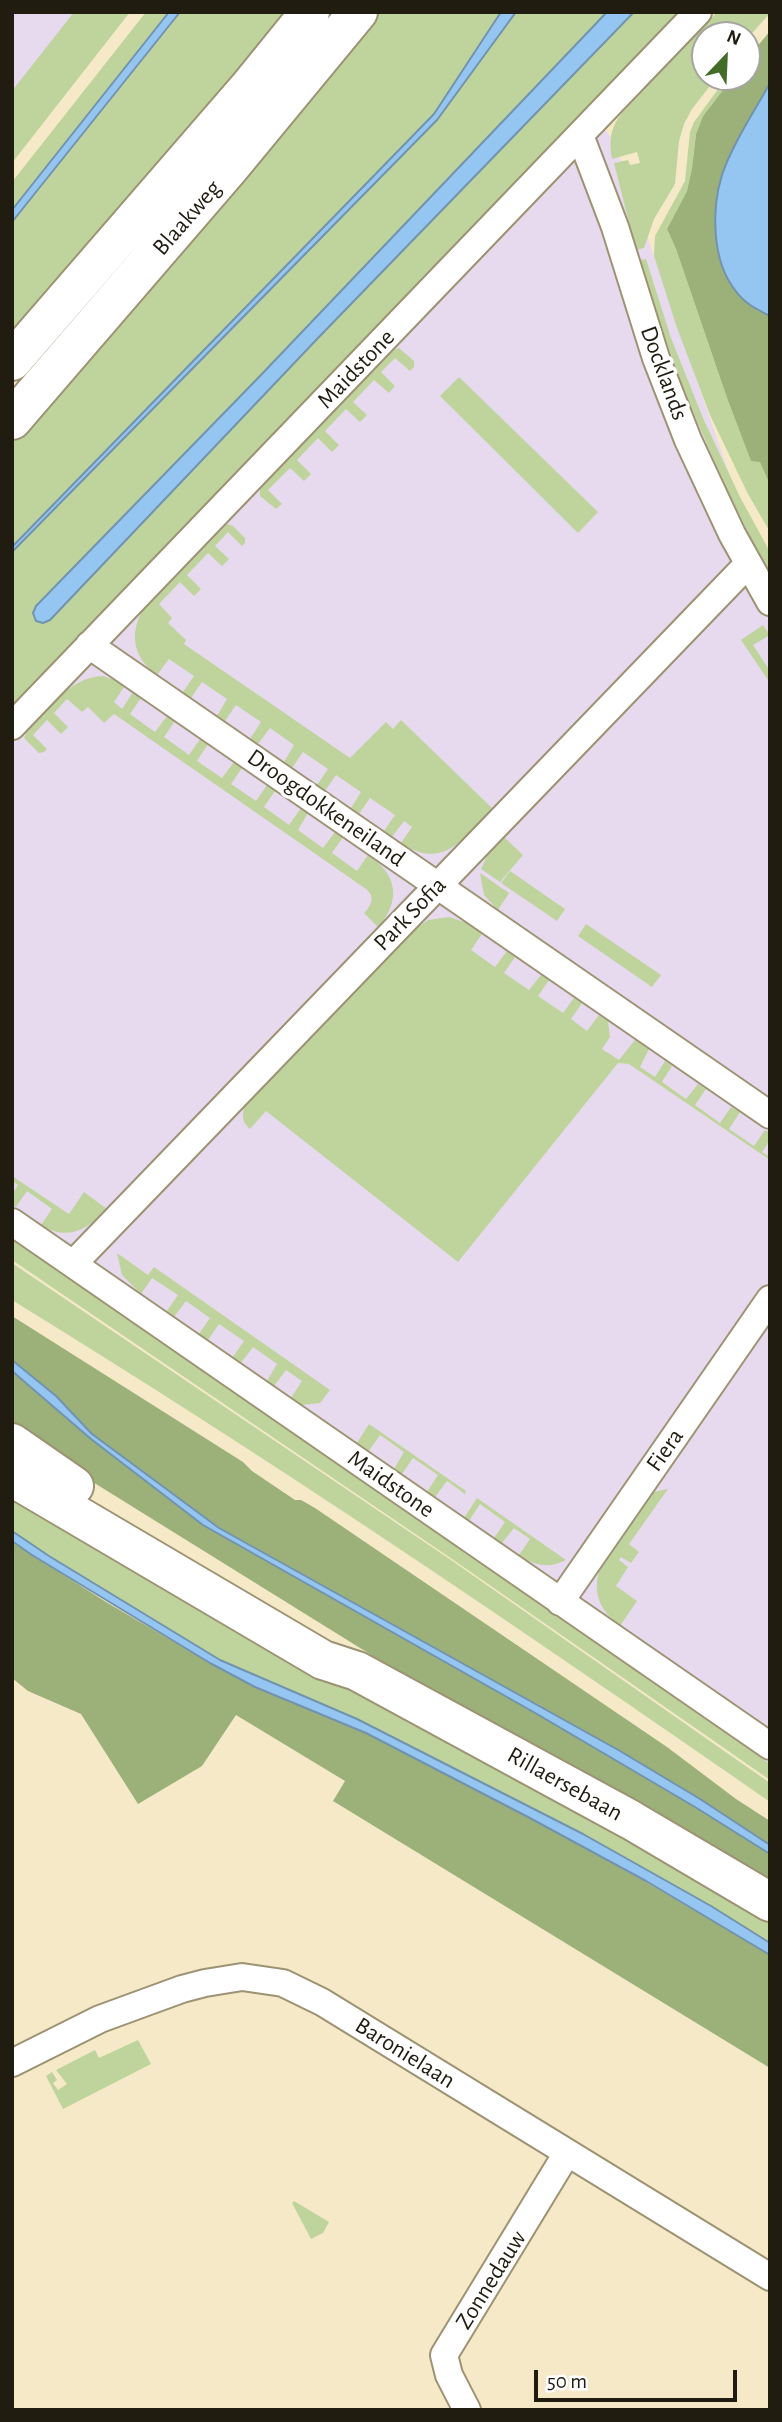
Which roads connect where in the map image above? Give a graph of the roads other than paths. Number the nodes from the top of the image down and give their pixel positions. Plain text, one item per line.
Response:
1 (310, 12) edge
2 (358, 12) edge
3 (698, 12) edge
4 (580, 135) junction
5 (12, 361) edge
6 (12, 420) edge
7 (748, 565) junction
8 (770, 602) edge
9 (89, 645) junction
10 (12, 726) edge
11 (437, 886) junction
12 (770, 1115) edge
13 (12, 1222) edge
14 (73, 1264) junction
15 (770, 1299) edge
16 (12, 1443) edge
17 (12, 1477) edge
18 (560, 1602) junction
19 (357, 1671) junction
20 (770, 1746) edge
21 (770, 1902) edge
22 (12, 2063) edge
23 (568, 2152) junction
24 (770, 2277) edge
25 (467, 2410) edge

1 - 5 street, Blaakweg
2 - 6 street, Blaakweg
3 - 4 street, Maidstone
4 - 7 street, Docklands
4 - 9 street, Maidstone
7 - 8 street, Docklands
7 - 11 street, Park Sofia
9 - 10 street, Maidstone
9 - 11 street, Droogdokkeneiland
11 - 12 street, Droogdokkeneiland
11 - 14 street, Park Sofia
13 - 14 street, Maidstone
14 - 18 street, Maidstone
15 - 18 street, Fiera
16 - 19 street, Rillaersebaan
17 - 19 street, Rillaersebaan
18 - 20 street, Maidstone
19 - 21 street, Rillaersebaan
22 - 23 street, Baronielaan
23 - 24 street, Baronielaan
23 - 25 street, Zonnedauw

